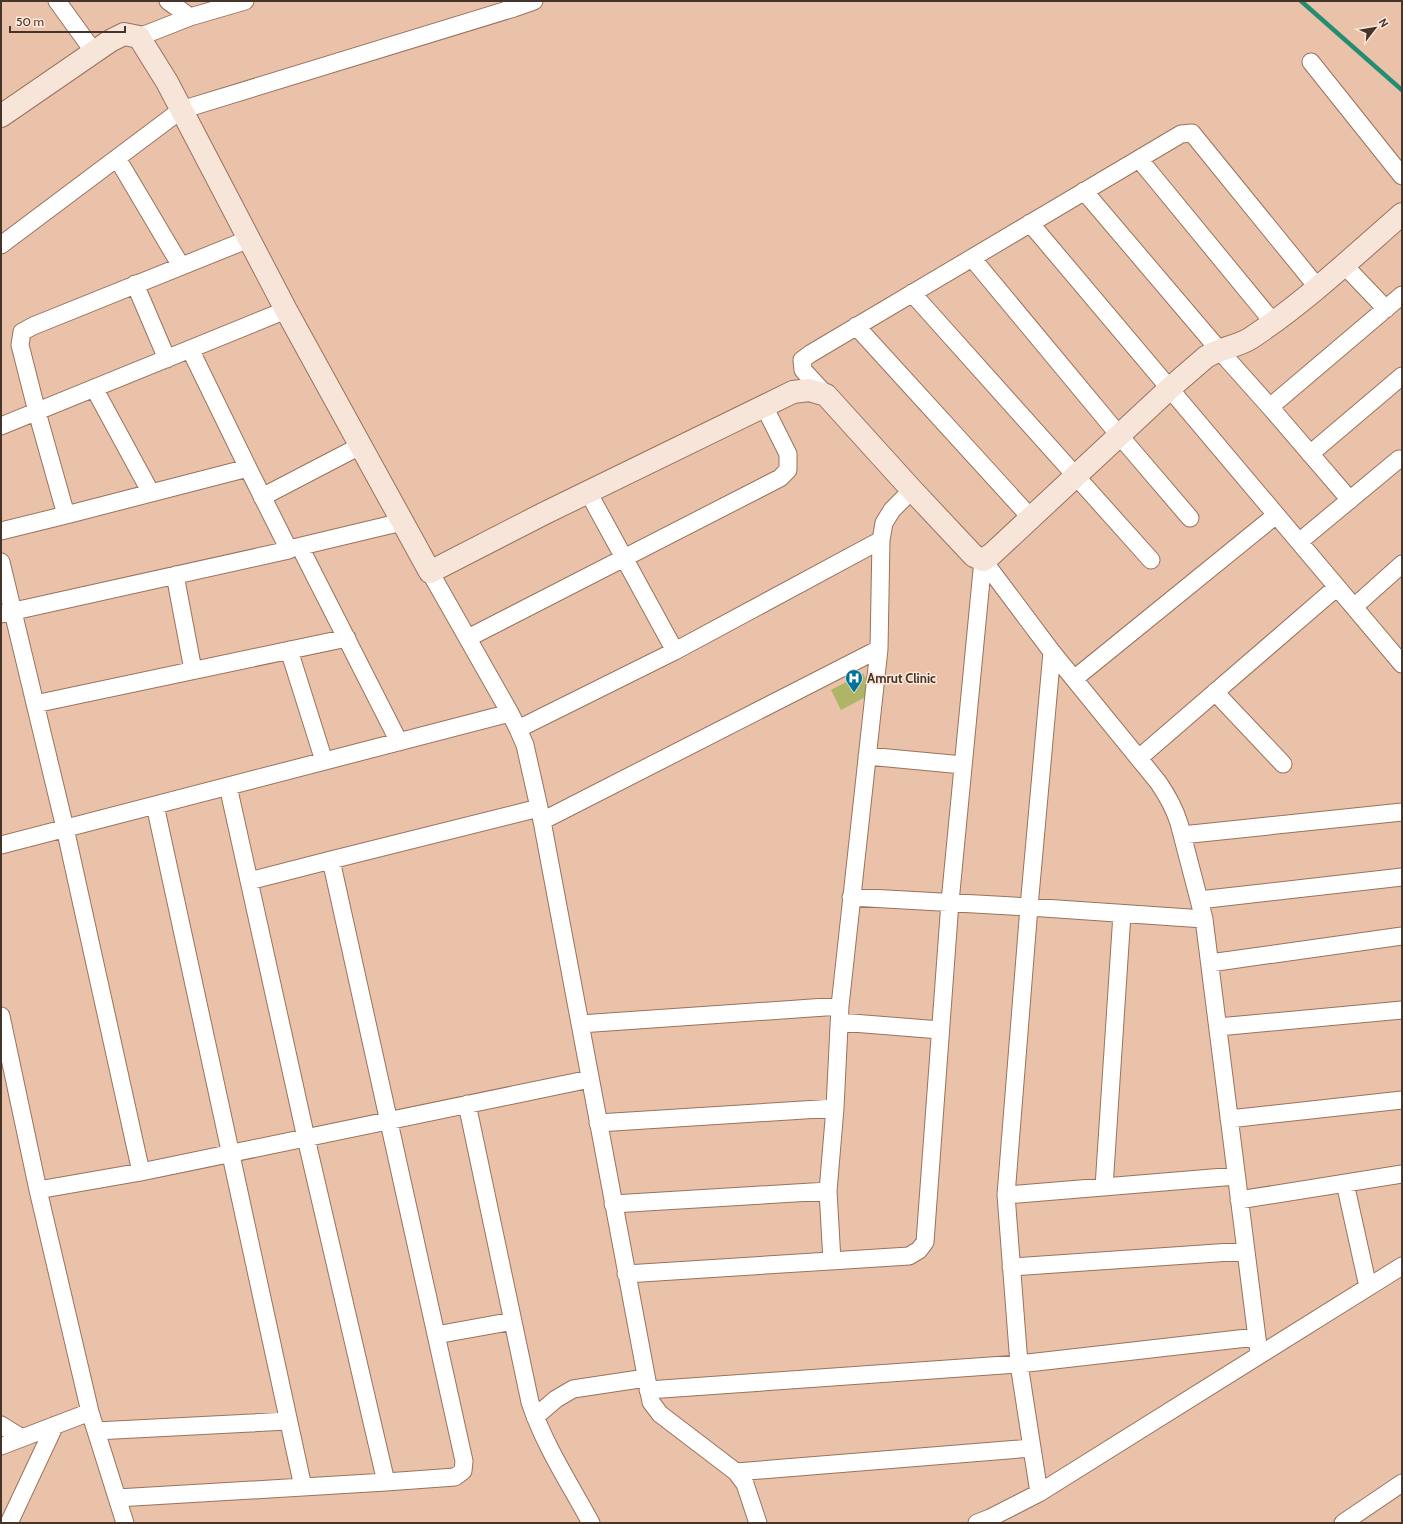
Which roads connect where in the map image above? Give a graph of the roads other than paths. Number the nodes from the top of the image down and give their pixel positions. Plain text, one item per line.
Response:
1 (57, 1) edge
2 (168, 1) edge
3 (245, 1) edge
4 (534, 1) edge
5 (512, 5) edge
6 (190, 17) junction
7 (139, 37) junction
8 (94, 52) junction
9 (1312, 62) dead end
10 (181, 110) junction
11 (1, 116) edge
12 (117, 158) junction
13 (1139, 159) junction
14 (1402, 176) edge
15 (1084, 191) junction
16 (1402, 214) edge
17 (1030, 223) junction
18 (249, 239) junction
19 (1, 245) edge
20 (972, 258) junction
21 (1344, 265) junction
22 (181, 266) junction
23 (135, 284) junction
24 (1318, 288) junction
25 (912, 293) junction
26 (1402, 295) edge
27 (1386, 309) junction
28 (286, 310) junction
29 (1273, 322) junction
30 (856, 326) junction
31 (190, 349) junction
32 (1220, 351) junction
33 (167, 359) junction
34 (1402, 376) edge
35 (94, 388) junction
36 (1169, 389) junction
37 (826, 395) junction
38 (764, 406) junction
39 (1270, 407) junction
40 (37, 412) junction
41 (1, 426) edge
42 (1118, 435) junction
43 (360, 446) junction
44 (1310, 454) junction
45 (1401, 462) edge
46 (248, 468) junction
47 (1076, 476) junction
48 (912, 490) junction
49 (588, 492) junction
50 (151, 493) junction
51 (262, 498) junction
52 (1350, 500) junction
53 (66, 515) junction
54 (1276, 515) junction
55 (1030, 518) junction
56 (1190, 518) dead end
57 (402, 522) junction
58 (1, 531) edge
59 (881, 540) junction
60 (1299, 542) junction
61 (294, 548) junction
62 (624, 557) junction
63 (983, 560) junction
64 (1151, 560) dead end
65 (1, 562) edge
66 (1402, 564) edge
67 (430, 572) junction
68 (175, 575) junction
69 (1337, 587) junction
70 (1354, 608) junction
71 (7, 612) edge
72 (347, 638) junction
73 (468, 638) junction
74 (879, 649) junction
75 (289, 650) junction
76 (675, 651) junction
77 (1052, 652) junction
78 (1402, 664) edge
79 (193, 670) junction
80 (1074, 679) junction
81 (1215, 692) junction
82 (35, 704) junction
83 (510, 712) junction
84 (518, 728) junction
85 (399, 742) junction
86 (867, 756) junction
87 (1139, 758) junction
88 (324, 761) junction
89 (1283, 764) dead end
90 (963, 765) junction
91 (228, 786) junction
92 (155, 805) junction
93 (1402, 812) edge
94 (541, 814) junction
95 (65, 828) junction
96 (1182, 835) junction
97 (1, 845) edge
98 (331, 860) junction
99 (1402, 877) edge
100 (249, 881) junction
101 (851, 897) junction
102 (1199, 900) junction
103 (950, 902) junction
104 (1029, 907) junction
105 (1122, 914) junction
106 (1204, 919) junction
107 (1402, 936) edge
108 (1210, 963) junction
109 (1402, 1010) edge
110 (840, 1014) junction
111 (1, 1016) edge
112 (580, 1024) junction
113 (1218, 1028) junction
114 (940, 1030) junction
115 (5, 1054) edge
116 (590, 1079) junction
117 (1402, 1100) edge
118 (467, 1104) junction
119 (835, 1108) junction
120 (1229, 1119) junction
121 (389, 1120) junction
122 (598, 1123) junction
123 (306, 1138) junction
124 (230, 1154) junction
125 (141, 1172) junction
126 (1402, 1174) edge
127 (1236, 1176) junction
128 (1345, 1183) junction
129 (1104, 1187) junction
130 (38, 1190) junction
131 (828, 1191) junction
132 (1006, 1195) junction
133 (1239, 1200) junction
134 (613, 1204) junction
135 (1246, 1251) junction
136 (832, 1261) junction
137 (1402, 1266) edge
138 (1011, 1267) junction
139 (626, 1274) junction
140 (1368, 1287) junction
141 (513, 1321) junction
142 (436, 1335) junction
143 (1256, 1337) junction
144 (1259, 1354) junction
145 (1019, 1364) junction
146 (647, 1384) junction
147 (90, 1412) junction
148 (535, 1417) junction
149 (288, 1421) junction
150 (1, 1425) edge
151 (55, 1425) junction
152 (96, 1431) junction
153 (22, 1438) junction
154 (1, 1446) edge
155 (1032, 1448) junction
156 (736, 1472) junction
157 (386, 1482) junction
158 (1402, 1483) edge
159 (303, 1486) junction
160 (1039, 1493) junction
161 (117, 1498) junction
162 (988, 1522) edge
163 (9, 1523) edge
164 (125, 1523) edge
165 (591, 1523) edge
166 (758, 1523) edge
167 (1344, 1523) edge

1 - 8 street
2 - 6 street
3 - 6 street
4 - 5 street
5 - 10 street
6 - 7 street
7 - 8 street
7 - 10 street
8 - 11 street
9 - 14 street
10 - 12 street
10 - 18 street
12 - 19 street
12 - 22 street
13 - 15 street
13 - 24 street
13 - 29 street
15 - 17 street
15 - 32 street
16 - 21 street
17 - 20 street
17 - 36 street
18 - 22 street
18 - 28 street
20 - 25 street
20 - 42 street
21 - 24 street
21 - 27 street
22 - 23 street
23 - 33 street
23 - 40 street
24 - 29 street
25 - 30 street
25 - 47 street
26 - 27 street
27 - 39 street
28 - 31 street
28 - 43 street
29 - 32 street
30 - 37 street
30 - 55 street
31 - 33 street
31 - 46 street
32 - 36 street
32 - 39 street
33 - 35 street
34 - 44 street
35 - 40 street
35 - 50 street
36 - 42 street
36 - 54 street
37 - 38 street
37 - 48 street
38 - 49 street
38 - 62 street
39 - 44 street
40 - 41 street
40 - 53 street
42 - 47 street
42 - 56 street
43 - 51 street
43 - 57 street
44 - 52 street
45 - 52 street
46 - 50 street
46 - 51 street
47 - 55 street
47 - 64 street
48 - 59 street
48 - 63 street
49 - 62 street
49 - 67 street
50 - 53 street
51 - 61 street
52 - 60 street
53 - 58 street
54 - 60 street
54 - 80 street
55 - 63 street
57 - 61 street
57 - 67 street
59 - 74 street
59 - 76 street
60 - 69 street
61 - 68 street
61 - 72 street
62 - 73 street
62 - 76 street
63 - 77 street
63 - 90 street
65 - 71 street
66 - 70 street
67 - 73 street
68 - 71 street
68 - 79 street
69 - 70 street
69 - 81 street
70 - 78 street
71 - 82 street
72 - 75 street
72 - 85 street
73 - 83 street
74 - 86 street
74 - 94 street
75 - 79 street
75 - 88 street
76 - 84 street
77 - 80 street
77 - 104 street
79 - 82 street
80 - 87 street
81 - 87 street
81 - 89 street
82 - 95 street
83 - 84 street
83 - 85 street
84 - 94 street
85 - 88 street
86 - 90 street
86 - 101 street
87 - 96 street
88 - 91 street
90 - 103 street
91 - 92 street
91 - 100 street
92 - 95 street
92 - 124 street
93 - 96 street
94 - 98 street
94 - 112 street
95 - 97 street
95 - 125 street
96 - 102 street
98 - 100 street
98 - 121 street
99 - 102 street
100 - 123 street
101 - 103 street
101 - 110 street
102 - 106 street
103 - 104 street
103 - 114 street
104 - 105 street
104 - 132 street
105 - 106 street
105 - 129 street
106 - 108 street
107 - 108 street
108 - 113 street
109 - 113 street
110 - 112 street
110 - 114 street
110 - 119 street
111 - 115 street
112 - 116 street
113 - 120 street
114 - 136 street
115 - 130 street
116 - 118 street
116 - 122 street
117 - 120 street
118 - 121 street
118 - 141 street
119 - 122 street
119 - 131 street
120 - 127 street
121 - 123 street
121 - 142 street
122 - 134 street
123 - 124 street
123 - 157 street
124 - 125 street
124 - 149 street
125 - 130 street
126 - 128 street
127 - 129 street
127 - 133 street
128 - 133 street
128 - 140 street
129 - 132 street
130 - 147 street
131 - 134 street
131 - 136 street
132 - 138 street
133 - 135 street
134 - 139 street
135 - 138 street
135 - 143 street
136 - 139 street
137 - 140 street
138 - 145 street
139 - 146 street
140 - 144 street
141 - 142 street
141 - 148 street
142 - 157 street
143 - 144 street
143 - 145 street
144 - 160 street
145 - 146 street
145 - 155 street
146 - 148 street
146 - 156 street
147 - 151 street
147 - 152 street
148 - 165 street
149 - 152 street
149 - 159 street
150 - 153 street
151 - 153 street
151 - 163 street
152 - 161 street
153 - 154 street
155 - 156 street
155 - 160 street
156 - 166 street
157 - 159 street
158 - 167 street
159 - 161 street
160 - 162 street
161 - 164 street

